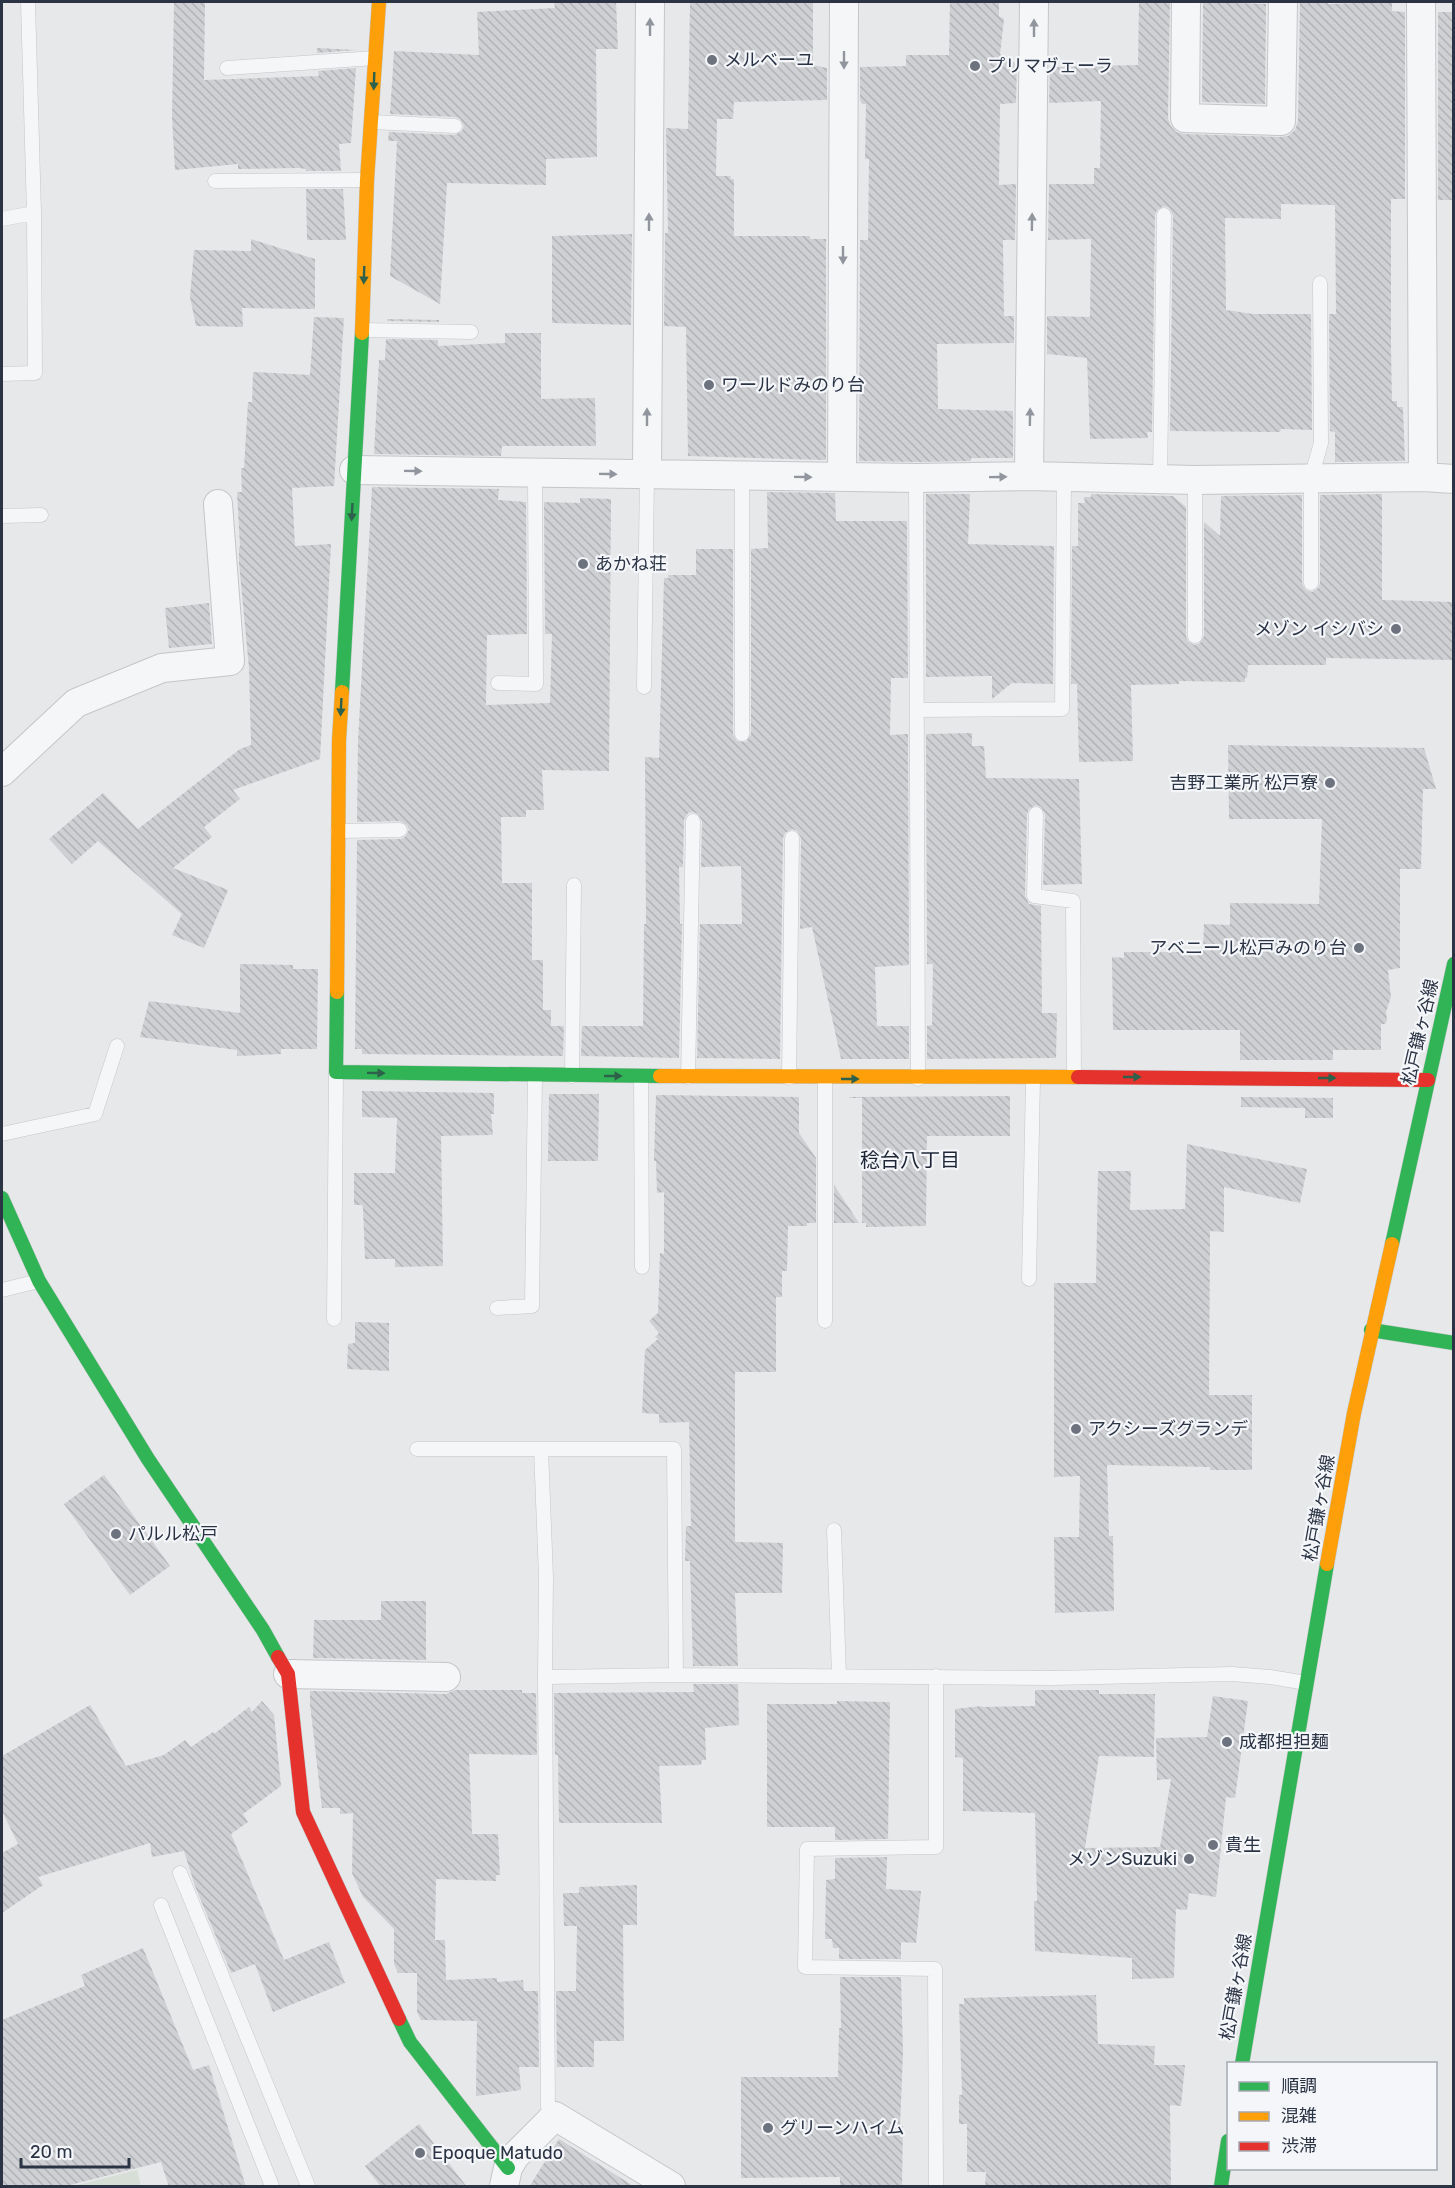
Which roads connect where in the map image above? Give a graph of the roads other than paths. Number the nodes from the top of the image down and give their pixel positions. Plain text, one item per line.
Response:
1 (28, 2) edge
2 (379, 2) edge
3 (650, 2) edge
4 (844, 2) edge
5 (1035, 2) edge
6 (1186, 2) edge
7 (1282, 2) edge
8 (1421, 2) edge
9 (375, 58) junction
10 (226, 68) dead end
11 (372, 122) junction
12 (455, 126) dead end
13 (367, 180) junction
14 (215, 181) dead end
15 (34, 213) junction
16 (1164, 215) dead end
17 (2, 219) edge
18 (1320, 283) dead end
19 (362, 330) junction
20 (471, 332) dead end
21 (2, 374) edge
22 (354, 470) junction
23 (535, 473) junction
24 (647, 475) junction
25 (742, 476) junction
26 (1029, 476) junction
27 (842, 477) junction
28 (1423, 477) junction
29 (916, 478) junction
30 (1064, 478) junction
31 (1311, 478) junction
32 (1160, 479) junction
33 (1454, 479) edge
34 (1195, 480) junction
35 (218, 504) dead end
36 (2, 516) edge
37 (41, 516) dead end
38 (1311, 583) dead end
39 (1195, 636) dead end
40 (498, 684) dead end
41 (644, 687) dead end
42 (917, 710) junction
43 (742, 734) dead end
44 (2, 772) edge
45 (1036, 814) dead end
46 (693, 821) dead end
47 (400, 830) dead end
48 (338, 831) junction
49 (792, 838) dead end
50 (574, 885) dead end
51 (1454, 964) edge
52 (117, 1046) dead end
53 (336, 1072) junction
54 (535, 1076) junction
55 (572, 1076) junction
56 (641, 1076) junction
57 (688, 1077) junction
58 (1074, 1077) junction
59 (789, 1078) junction
60 (825, 1078) junction
61 (918, 1079) junction
62 (1033, 1079) junction
63 (1428, 1080) junction
64 (2, 1134) edge
65 (2, 1198) edge
66 (642, 1267) dead end
67 (1029, 1279) dead end
68 (39, 1281) junction
69 (2, 1290) edge
70 (497, 1308) dead end
71 (334, 1319) dead end
72 (825, 1321) dead end
73 (1371, 1330) junction
74 (1454, 1343) edge
75 (417, 1449) dead end
76 (541, 1449) junction
77 (834, 1530) dead end
78 (288, 1674) junction
79 (676, 1675) junction
80 (839, 1676) junction
81 (936, 1676) junction
82 (446, 1677) dead end
83 (545, 1677) junction
84 (1306, 1683) junction
85 (180, 1873) dead end
86 (161, 1905) dead end
87 (1242, 2062) edge
88 (555, 2116) junction
89 (1227, 2148) edge
90 (506, 2177) edge
91 (272, 2187) edge
92 (308, 2187) edge
93 (671, 2187) edge
94 (936, 2187) edge
95 (1221, 2187) edge

1 - 15 lane
2 - 9 street
24 -> 3 street
4 -> 27 street
26 -> 5 street
6 - 7 street
8 - 28 street
9 - 10 lane
9 -> 11 street
11 - 12 lane
11 - 13 street
13 - 14 lane
13 -> 19 street
15 - 17 lane
15 - 21 lane
16 - 32 lane
18 - 31 lane
19 - 20 lane
19 - 22 street
22 -> 23 street
22 -> 48 street
23 -> 24 street
23 - 40 lane
24 - 25 street
24 - 41 lane
25 -> 27 street
25 - 43 lane
29 -> 26 street
26 - 30 street
27 - 29 street
28 - 31 street
28 - 33 street
29 - 42 lane
30 - 32 street
30 - 42 lane
31 - 34 street
31 - 38 lane
32 - 34 street
34 - 39 lane
35 - 44 street
36 - 37 lane
42 - 61 lane
45 - 58 lane
46 - 57 lane
47 - 48 lane
48 - 53 street
49 - 59 lane
50 - 55 lane
51 - 63 street, 松戸鎌ヶ谷線
52 - 64 lane
53 -> 54 street
53 - 71 lane
54 - 55 street
54 - 70 lane
55 -> 56 street
56 - 57 street
56 - 66 lane
57 - 59 street
58 - 62 street
58 -> 63 street
59 - 60 street
60 -> 61 street
60 - 72 lane
61 - 62 street
62 - 67 lane
63 - 73 street, 松戸鎌ヶ谷線
65 - 68 street
68 - 69 lane
68 - 78 street
73 - 74 street
73 - 84 street, 松戸鎌ヶ谷線
75 - 76 lane
76 - 79 lane
76 - 83 lane
77 - 80 lane
78 - 82 street
78 - 90 street
79 - 80 lane
79 - 83 lane
80 - 81 lane
81 - 84 lane
81 - 94 lane
83 - 88 lane
84 - 87 street, 松戸鎌ヶ谷線
85 - 92 lane
86 - 91 lane
88 - 90 street
88 - 93 street
89 - 95 street

